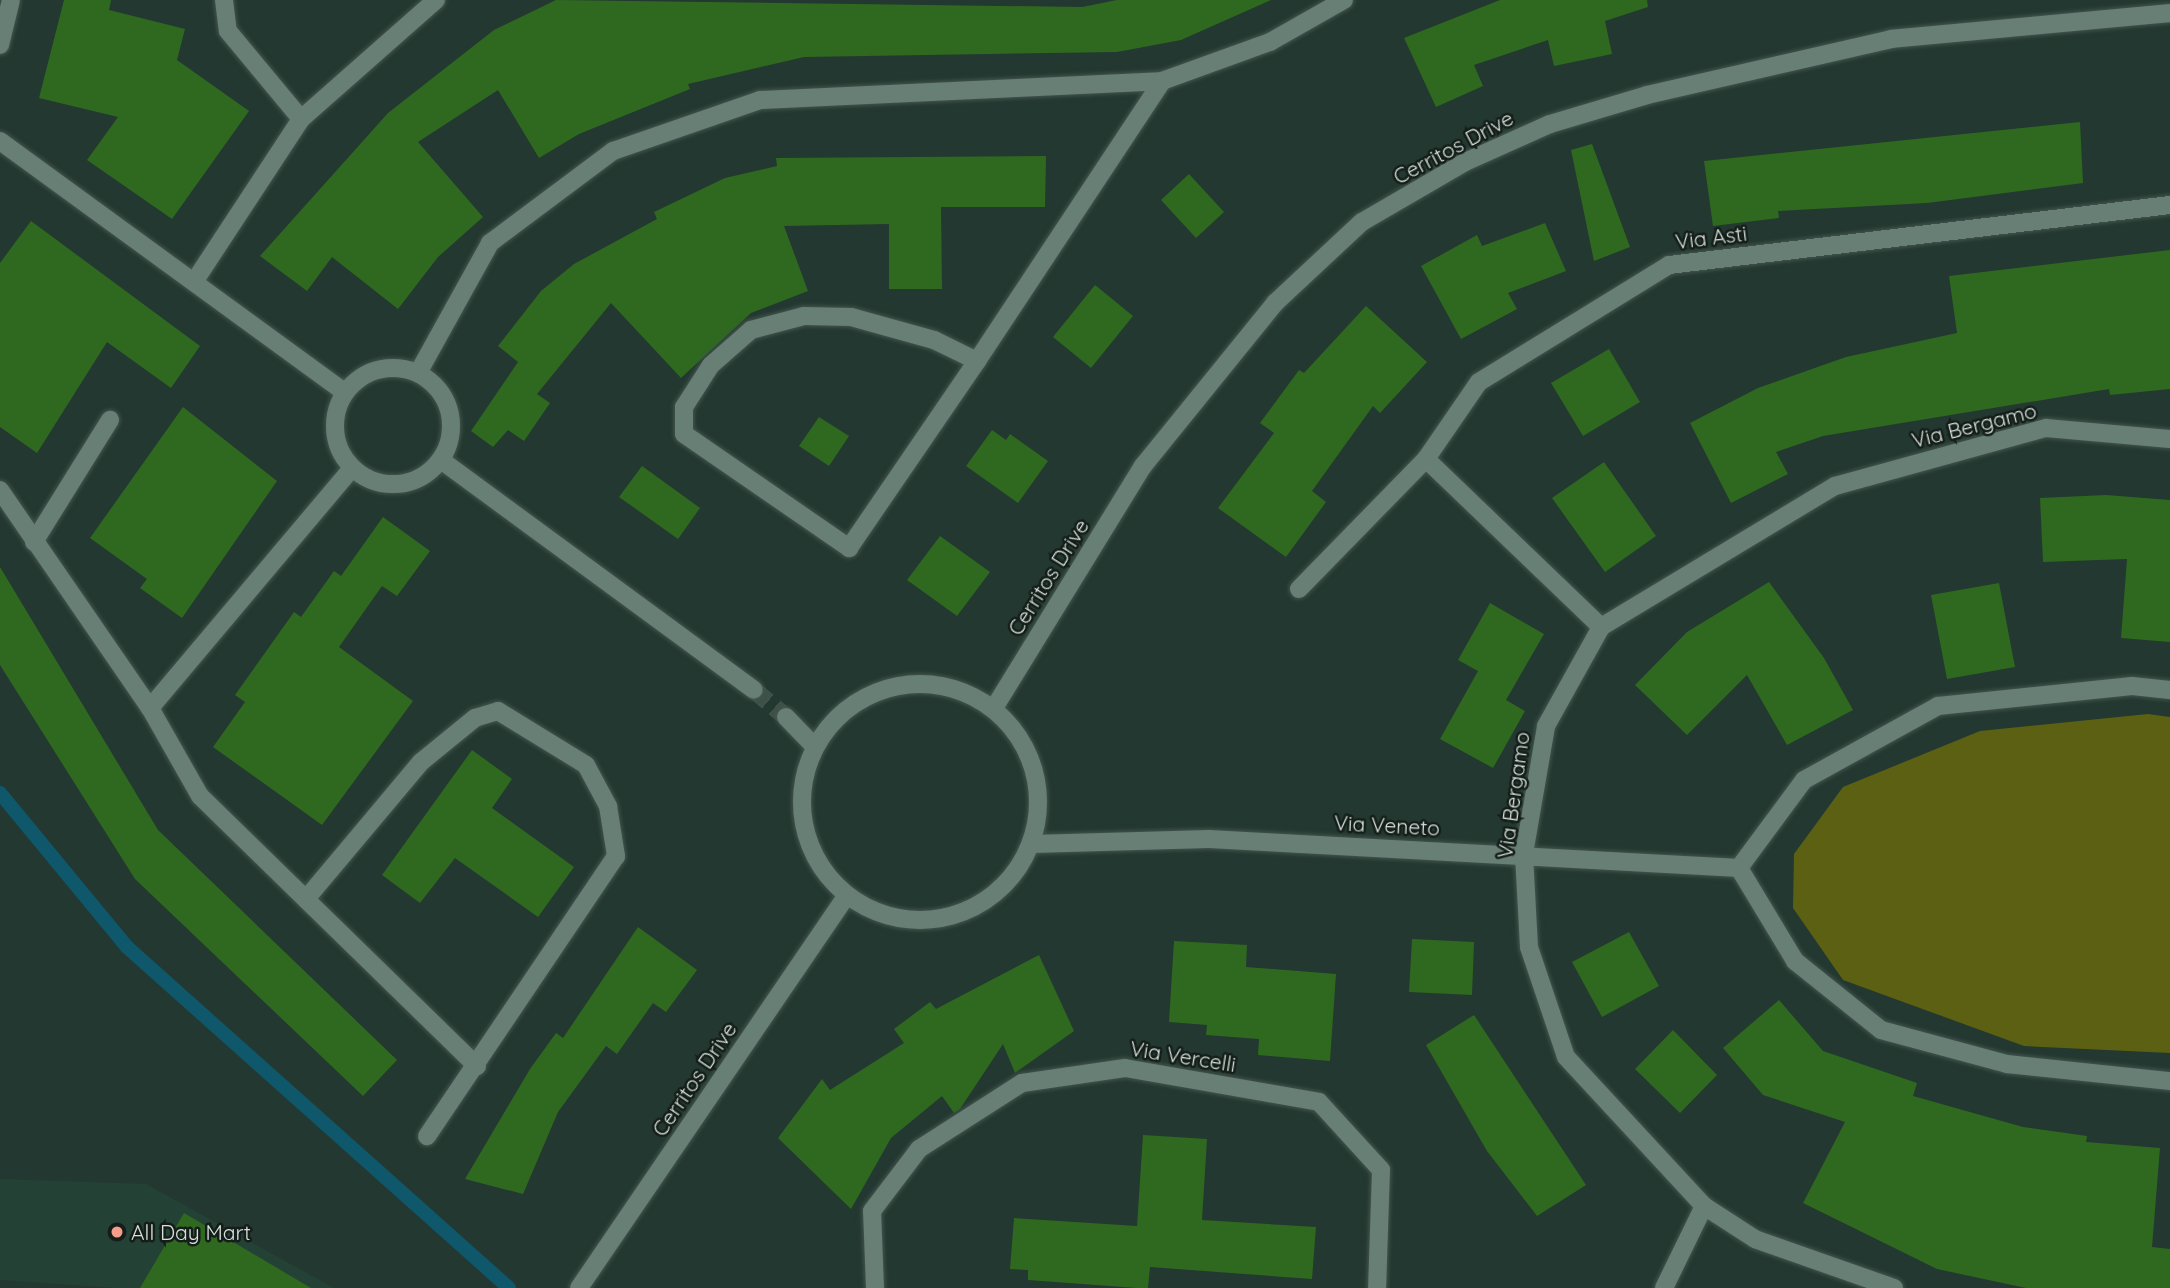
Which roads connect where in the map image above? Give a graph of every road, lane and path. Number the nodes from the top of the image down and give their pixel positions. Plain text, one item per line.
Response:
1 (11, 0) edge
2 (224, 0) edge
3 (434, 0) edge
4 (1344, 0) edge
5 (2170, 13) edge
6 (0, 45) edge
7 (1162, 81) junction
8 (301, 120) junction
9 (0, 141) edge
10 (2170, 205) edge
11 (194, 282) junction
12 (978, 361) junction
13 (418, 373) junction
14 (345, 393) junction
15 (110, 420) dead end
16 (2170, 439) edge
17 (1426, 459) junction
18 (441, 460) junction
19 (352, 468) junction
20 (0, 491) edge
21 (34, 542) junction
22 (1299, 589) dead end
23 (1601, 627) junction
24 (754, 690) tunnel mouth
25 (2170, 690) edge
26 (150, 708) junction
27 (994, 708) junction
28 (786, 717) tunnel mouth
29 (814, 746) junction
30 (1032, 844) junction
31 (1524, 854) junction
32 (1739, 868) junction
33 (846, 896) junction
34 (306, 899) junction
35 (477, 1066) junction
36 (2170, 1081) edge
37 (427, 1136) dead end
38 (1704, 1206) junction
39 (579, 1288) edge
40 (875, 1288) edge
41 (1377, 1288) edge
42 (1664, 1288) edge
43 (1894, 1288) edge

1 - 6 street
2 - 8 street
3 - 8 street
4 - 7 street
5 - 27 street, Cerritos Drive
7 - 12 street
7 - 13 street
8 - 11 street
9 - 11 street
10 - 17 street, Via Asti
11 - 14 street
12 - 12 street
13 - 14 street
13 - 18 street
14 - 19 street
15 - 21 street
16 - 23 street, Via Bergamo
17 - 22 street, Via Asti
17 - 23 street
18 - 19 street
18 - 24 street
19 - 26 street
20 - 21 street
21 - 26 street
23 - 31 street, Via Bergamo
25 - 32 street
26 - 34 street
27 - 29 street
27 - 30 street
28 - 29 street
29 - 33 street
30 - 31 street, Via Veneto
30 - 33 street
31 - 32 street, Via Veneto
31 - 38 street, Via Bergamo
32 - 36 street
33 - 39 street, Cerritos Drive
34 - 35 street
34 - 35 street
35 - 37 street
38 - 42 street
38 - 43 street, Via Bergamo
40 - 41 street, Via Vercelli

